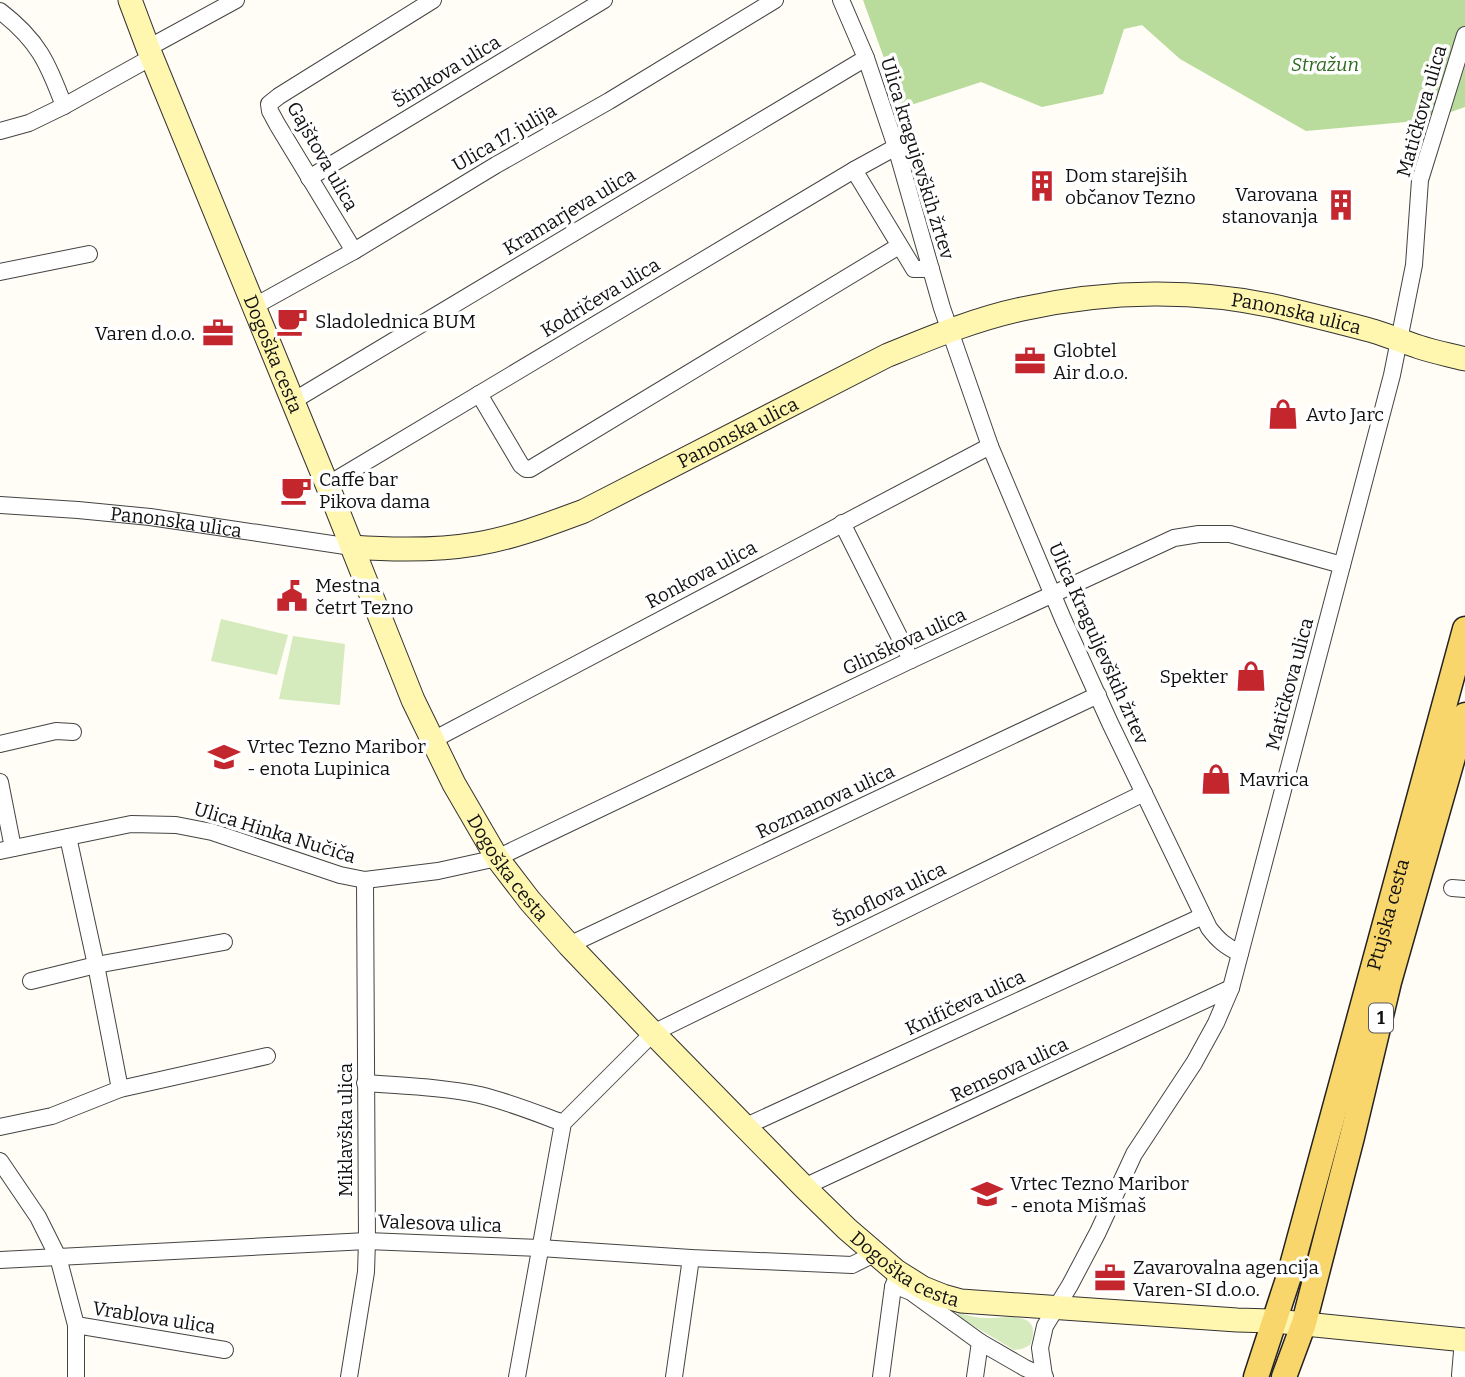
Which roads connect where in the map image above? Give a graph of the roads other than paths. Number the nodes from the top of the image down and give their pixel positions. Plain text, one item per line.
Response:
1 (130, 0) edge
2 (236, 0) edge
3 (433, 0) edge
4 (604, 0) edge
5 (775, 0) edge
6 (841, 0) edge
7 (755, 5) edge
8 (0, 11) edge
9 (1465, 35) edge
10 (150, 52) junction
11 (866, 58) junction
12 (64, 106) junction
13 (0, 131) edge
14 (896, 147) junction
15 (854, 170) junction
16 (309, 178) junction
17 (899, 246) junction
18 (354, 251) junction
19 (89, 254) dead end
20 (931, 269) junction
21 (0, 272) edge
22 (253, 307) junction
23 (949, 331) junction
24 (1398, 340) junction
25 (1465, 359) edge
26 (479, 394) junction
27 (293, 401) junction
28 (990, 446) junction
29 (327, 485) junction
30 (0, 505) edge
31 (842, 523) junction
32 (352, 547) junction
33 (1342, 565) junction
34 (1054, 595) junction
35 (1465, 629) edge
36 (911, 660) junction
37 (1098, 695) junction
38 (1465, 715) edge
39 (74, 732) dead end
40 (433, 740) junction
41 (0, 744) edge
42 (0, 782) edge
43 (1144, 793) junction
44 (68, 837) junction
45 (6, 849) edge
46 (497, 858) junction
47 (365, 880) junction
48 (1203, 916) junction
49 (224, 942) dead end
50 (569, 945) junction
51 (1240, 953) junction
52 (96, 965) junction
53 (31, 981) dead end
54 (1231, 988) junction
55 (653, 1033) junction
56 (267, 1056) dead end
57 (365, 1083) junction
58 (120, 1089) junction
59 (563, 1124) junction
60 (0, 1127) edge
61 (744, 1127) junction
62 (0, 1161) edge
63 (804, 1188) junction
64 (367, 1241) junction
65 (540, 1248) junction
66 (876, 1253) junction
67 (58, 1257) junction
68 (691, 1258) junction
69 (0, 1260) edge
70 (896, 1280) junction
71 (1057, 1307) junction
72 (1275, 1321) junction
73 (1304, 1323) junction
74 (76, 1325) junction
75 (1464, 1340) edge
76 (980, 1342) junction
77 (225, 1350) dead end
78 (1460, 1375) dead end
79 (1044, 1376) edge
80 (76, 1377) edge
81 (349, 1377) edge
82 (517, 1377) edge
83 (674, 1377) edge
84 (881, 1377) edge
85 (975, 1377) edge
86 (1256, 1377) edge
87 (1284, 1377) edge

1 - 10 street, Dogoška cesta
2 - 10 street
3 - 16 street, Gajštova ulica
4 - 16 street, Šimkova ulica
5 - 7 street, Ulica 17. julija
6 - 11 street, Ulica kragujevških žrtev
7 - 18 street, Ulica 17. julija
8 - 12 street
9 - 24 street, Matičkova ulica
10 - 12 street
10 - 22 street, Dogoška cesta
11 - 14 street, Ulica kragujevških žrtev
11 - 27 street, Kramarjeva ulica
12 - 13 street
14 - 15 street, Kodričeva ulica
14 - 20 street, Ulica kragujevških žrtev
15 - 17 street
15 - 26 street, Kodričeva ulica
16 - 18 street, Gajštova ulica
17 - 20 street
17 - 26 street
18 - 22 street, Ulica 17. julija
19 - 21 street
20 - 23 street, Ulica kragujevških žrtev
22 - 27 street, Dogoška cesta
23 - 24 street, Panonska ulica
23 - 28 street, Ulica Kraguljevških žrtev
23 - 32 street, Panonska ulica
24 - 25 street, Panonska ulica
24 - 33 street, Matičkova ulica
26 - 29 street, Kodričeva ulica
27 - 29 street, Dogoška cesta
28 - 31 street, Ronkova ulica
28 - 34 street, Ulica Kraguljevških žrtev
29 - 32 street, Dogoška cesta
30 - 32 street, Panonska ulica
31 - 36 street
31 - 40 street, Ronkova ulica
32 - 40 street, Dogoška cesta
33 - 34 street, Glinškova ulica
33 - 51 street, Matičkova ulica
34 - 36 street, Glinškova ulica
34 - 37 street, Ulica Kraguljevških žrtev
35 - 72 main road, Ptujska cesta / 1
36 - 46 street, Glinškova ulica
37 - 43 street, Ulica Kraguljevških žrtev
37 - 50 street, Rozmanova ulica
38 - 73 main road, Ptujska cesta / 1
39 - 41 street
40 - 46 street, Dogoška cesta
42 - 45 street
43 - 48 street, Ulica Kraguljevških žrtev
43 - 55 street, Šnoflova ulica
44 - 45 street, Ulica Hinka Nučiča
44 - 47 street, Ulica Hinka Nučiča
44 - 52 street
46 - 47 street, Ulica Hinka Nučiča
46 - 50 street, Dogoška cesta
47 - 57 street, Miklavška ulica
48 - 51 street, Ulica Kraguljevških žrtev
48 - 61 street, Knifičeva ulica
49 - 52 street
50 - 55 street, Dogoška cesta
51 - 54 street, Matičkova ulica
52 - 53 street
52 - 58 street
54 - 63 street, Remsova ulica
54 - 71 street, Matičkova ulica
55 - 59 street, Šnoflova ulica
55 - 61 street, Dogoška cesta
56 - 58 street
57 - 59 street
57 - 64 street, Miklavška ulica
58 - 60 street
59 - 65 street
61 - 63 street, Dogoška cesta
62 - 67 street, Vrablova ulica
63 - 66 street, Dogoška cesta
64 - 65 street, Valesova ulica
64 - 67 street, Valesova ulica
64 - 81 street, Miklavška ulica
65 - 68 street, Valesova ulica
65 - 82 street
66 - 68 street, Valesova ulica
66 - 70 street, Dogoška cesta
67 - 69 street, Valesova ulica
67 - 74 street, Vrablova ulica
68 - 83 street
70 - 71 street, Dogoška cesta
70 - 76 street
70 - 84 street
71 - 72 street, Dogoška cesta
71 - 79 street, Matičkova ulica
72 - 73 street
72 - 86 main road, Ptujska cesta / 1
73 - 75 street
73 - 87 main road, Ptujska cesta / 1
74 - 77 street, Vrablova ulica
74 - 80 street, Vrablova ulica
75 - 78 street
76 - 79 street
76 - 85 street

